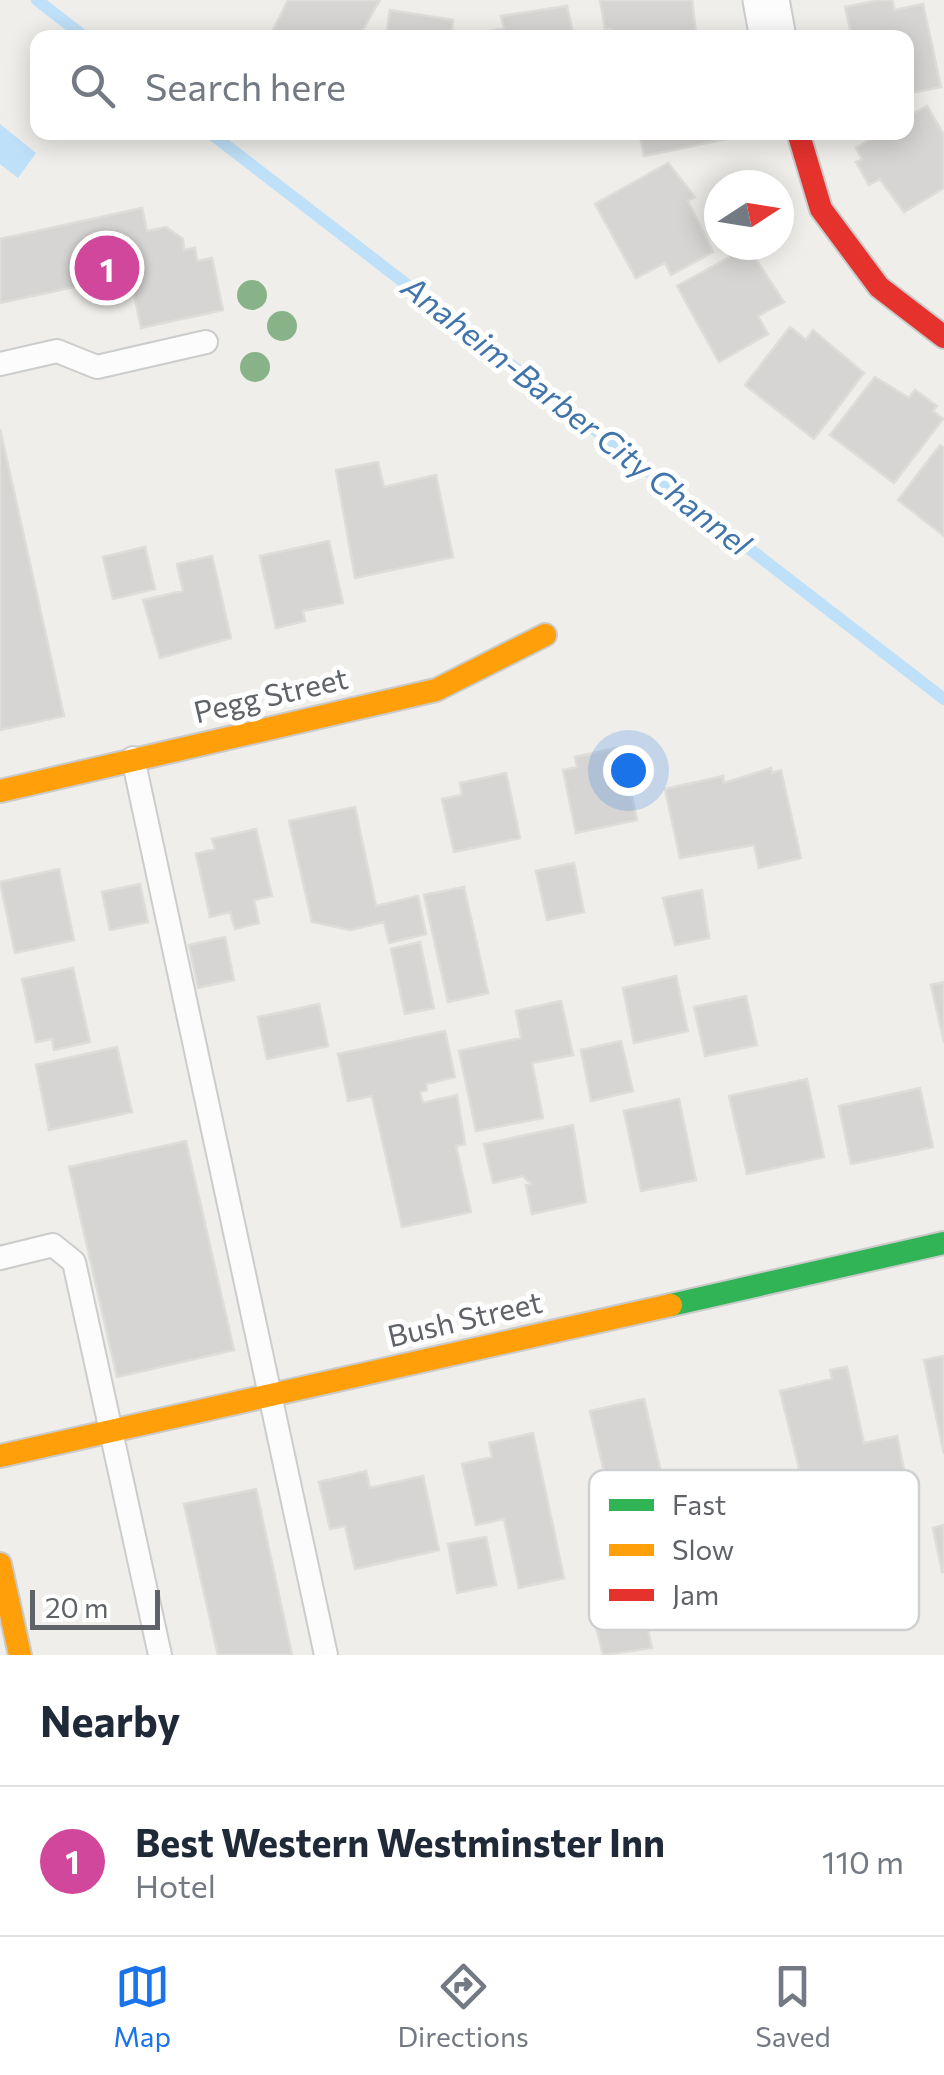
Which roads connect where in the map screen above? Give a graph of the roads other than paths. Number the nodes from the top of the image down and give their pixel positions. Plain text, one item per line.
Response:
1 (766, 0) edge
2 (772, 30) edge
3 (800, 140) edge
4 (944, 337) edge
5 (206, 342) dead end
6 (0, 364) edge
7 (545, 635) dead end
8 (133, 758) junction
9 (0, 791) edge
10 (944, 1243) edge
11 (0, 1258) edge
12 (267, 1396) junction
13 (110, 1430) junction
14 (0, 1456) edge
15 (0, 1564) edge
16 (20, 1655) edge
17 (160, 1655) edge
18 (326, 1655) edge

1 - 2 street
3 - 4 street
5 - 6 lane
7 - 8 street, Pegg Street
8 - 9 street, Pegg Street
8 - 12 lane
10 - 12 street, Bush Street
11 - 13 lane
12 - 13 street, Bush Street
12 - 18 lane
13 - 14 street, Bush Street
13 - 17 lane
15 - 16 street

